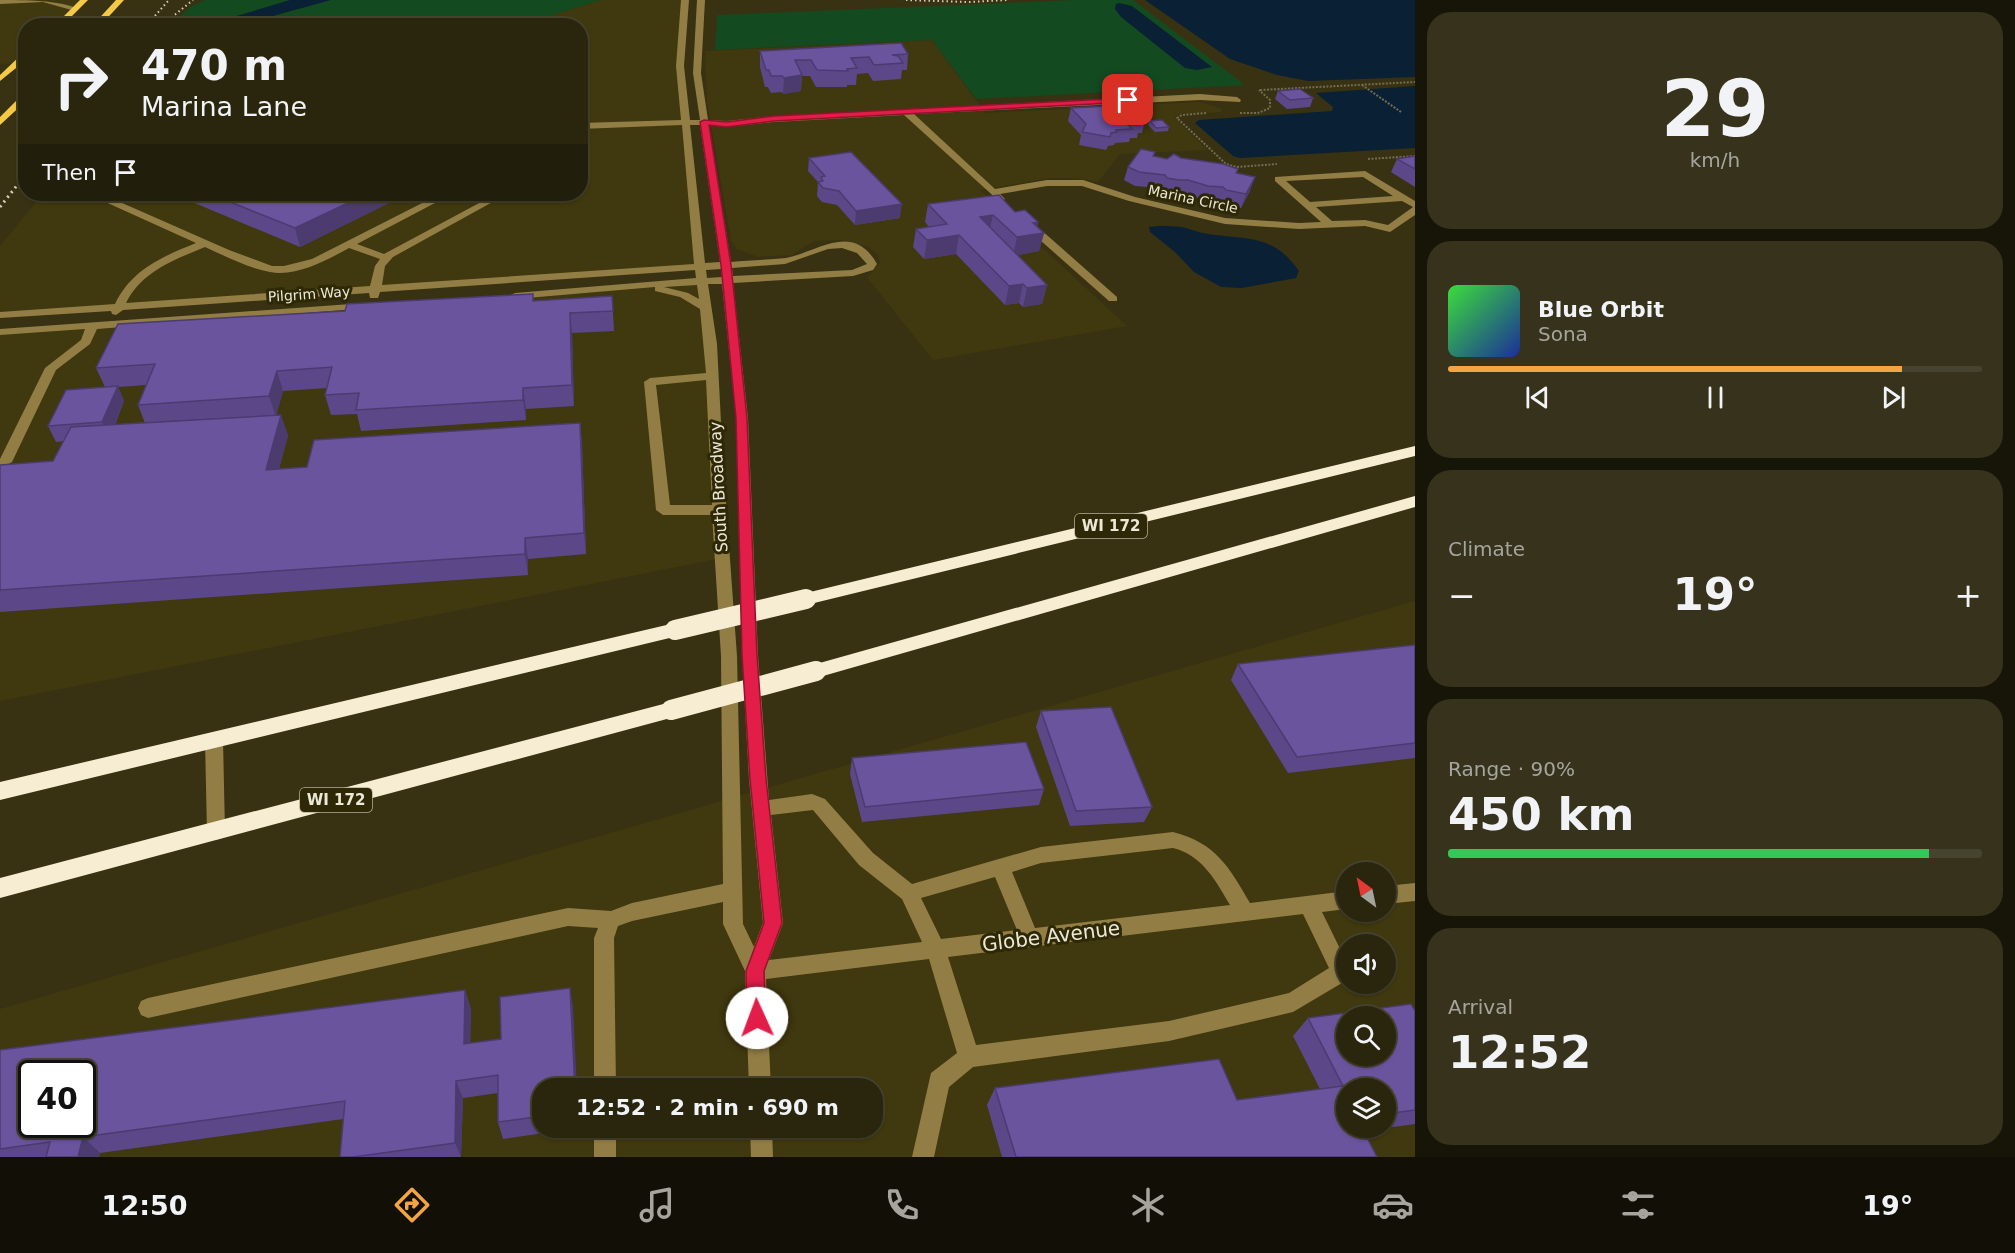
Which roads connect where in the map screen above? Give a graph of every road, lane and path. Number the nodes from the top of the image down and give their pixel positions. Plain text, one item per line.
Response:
1 (43, 0) edge
2 (84, 0) edge
3 (120, 0) edge
4 (685, 0) edge
5 (701, 0) edge
6 (0, 2) edge
7 (75, 9) junction
8 (65, 18) edge
9 (103, 18) edge
10 (18, 62) edge
11 (0, 79) edge
12 (1415, 82) edge
13 (1362, 85) junction
14 (1237, 100) dead end
15 (18, 104) edge
16 (906, 112) junction
17 (1401, 112) dead end
18 (1212, 113) dead end
19 (1233, 113) dead end
20 (0, 122) edge
21 (704, 122) junction
22 (685, 123) junction
23 (588, 126) edge
24 (1415, 156) edge
25 (1361, 161) dead end
26 (1284, 164) dead end
27 (993, 192) junction
28 (1404, 198) junction
29 (111, 201) edge
30 (433, 201) edge
31 (489, 201) edge
32 (1307, 205) junction
33 (1415, 205) edge
34 (1011, 208) edge
35 (1415, 210) edge
36 (1019, 216) edge
37 (1330, 225) junction
38 (205, 243) junction
39 (348, 244) junction
40 (386, 258) junction
41 (727, 273) junction
42 (701, 274) junction
43 (644, 287) junction
44 (376, 288) junction
45 (502, 296) edge
46 (1113, 299) dead end
47 (120, 305) junction
48 (706, 308) junction
49 (0, 315) edge
50 (110, 323) junction
51 (93, 324) junction
52 (0, 332) edge
53 (712, 376) junction
54 (1415, 452) edge
55 (5, 462) edge
56 (1415, 501) edge
57 (719, 510) junction
58 (214, 740) junction
59 (0, 791) edge
60 (761, 809) junction
61 (216, 832) junction
62 (1000, 866) junction
63 (0, 888) edge
64 (732, 891) junction
65 (1415, 892) edge
66 (909, 893) junction
67 (1396, 895) edge
68 (1336, 901) edge
69 (1309, 905) junction
70 (1245, 913) junction
71 (610, 920) junction
72 (1030, 939) junction
73 (936, 950) junction
74 (755, 971) junction
75 (148, 1008) dead end
76 (969, 1058) junction
77 (605, 1078) edge
78 (760, 1078) edge
79 (605, 1138) edge
80 (761, 1138) edge
81 (605, 1157) edge
82 (762, 1157) edge
83 (923, 1157) edge

1 - 6 street
1 - 7 street
2 - 7 main road
3 - 9 main road
4 - 22 street, South Broadway
5 - 21 street, South Broadway
7 - 8 main road
10 - 11 main road
12 - 13 path
13 - 17 path
13 - 19 path
14 - 16 street
15 - 20 main road
16 - 21 street
16 - 27 street
18 - 26 path
21 - 22 street
21 - 41 street, South Broadway
22 - 23 street
22 - 42 street, South Broadway
24 - 25 path
27 - 34 street
27 - 37 street, Marina Circle
28 - 32 street
28 - 32 street
28 - 33 street
29 - 38 street
30 - 39 street
31 - 40 street
32 - 37 street
35 - 37 street, Marina Circle
36 - 46 street
38 - 39 street
38 - 47 street
39 - 40 street
40 - 44 street
41 - 41 street
41 - 42 street, Pilgrim Way
41 - 60 street, South Broadway
42 - 43 street, Pilgrim Way
42 - 44 street, Pilgrim Way
42 - 48 street, South Broadway
43 - 45 street, Pilgrim Way
43 - 48 street
44 - 47 street, Pilgrim Way
44 - 50 street, Pilgrim Way
47 - 49 street, Pilgrim Way
47 - 50 street
48 - 53 street, South Broadway
50 - 51 street, Pilgrim Way
51 - 52 street, Pilgrim Way
51 - 55 street
53 - 57 street, South Broadway
53 - 57 street
54 - 58 highway, WI 172, bridge
56 - 61 highway, WI 172, bridge
57 - 64 street, South Broadway
58 - 59 highway, WI 172
58 - 61 street
60 - 66 street
60 - 74 street, South Broadway
61 - 63 highway, WI 172
62 - 66 street
62 - 70 street
62 - 72 street
64 - 71 street
64 - 74 street, South Broadway
65 - 67 street
66 - 73 street
68 - 69 street, Globe Avenue
69 - 70 street, Globe Avenue
69 - 76 street
70 - 72 street, Globe Avenue
71 - 75 street
71 - 77 street
72 - 73 street, Globe Avenue
73 - 74 street, Globe Avenue
73 - 76 street
74 - 78 street, South Broadway
76 - 83 street
79 - 81 street
80 - 82 street

